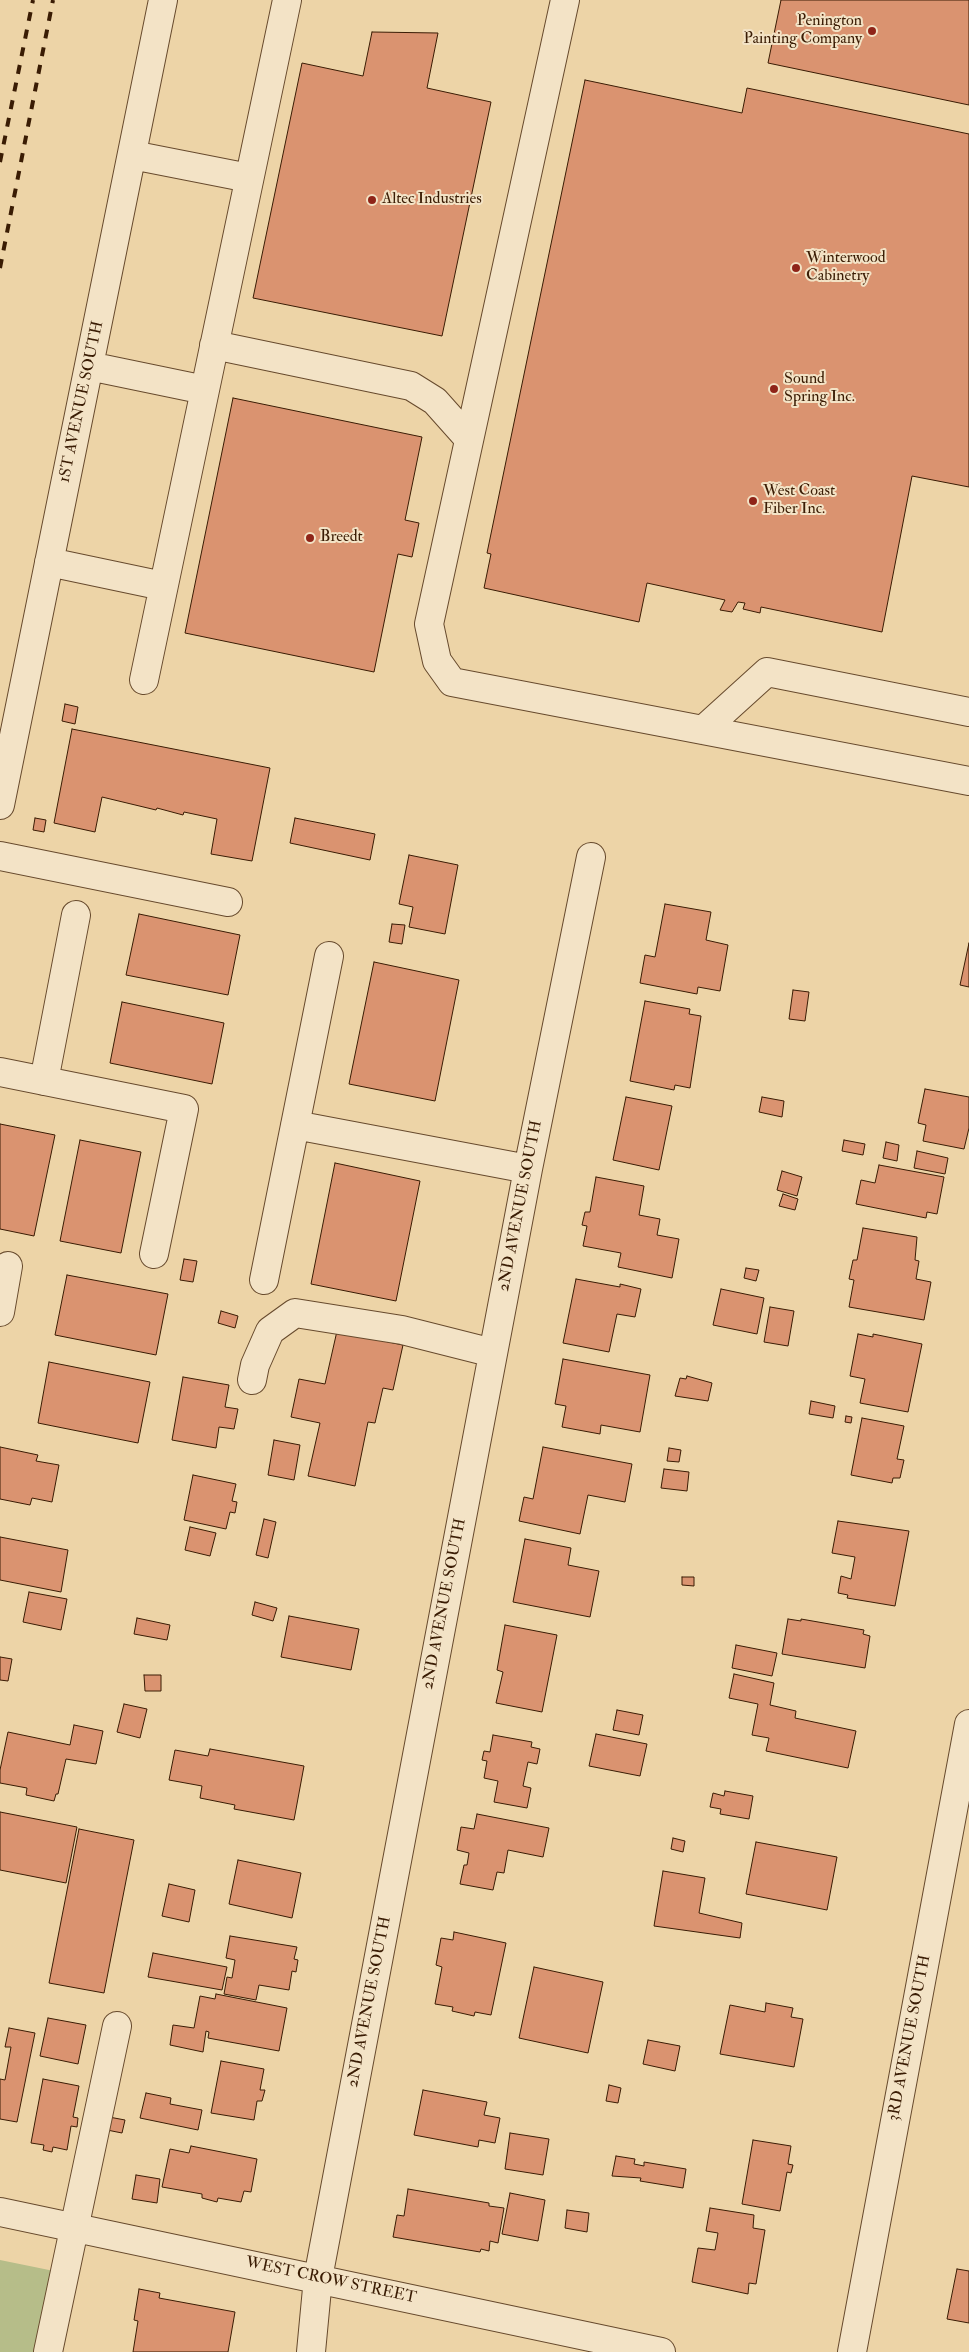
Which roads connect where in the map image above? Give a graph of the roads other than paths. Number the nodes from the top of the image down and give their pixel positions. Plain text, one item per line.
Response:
1 (163, 0) edge
2 (286, 0) edge
3 (565, 0) edge
4 (132, 155) junction
5 (249, 178) junction
6 (214, 345) junction
7 (89, 366) junction
8 (204, 390) junction
9 (468, 438) junction
10 (49, 562) junction
11 (163, 586) junction
12 (144, 680) dead end
13 (969, 712) edge
14 (703, 730) junction
15 (969, 781) edge
16 (0, 805) edge
17 (0, 856) edge
18 (591, 857) dead end
19 (228, 902) dead end
20 (76, 915) dead end
21 (329, 956) dead end
22 (0, 1072) edge
23 (44, 1081) junction
24 (295, 1125) junction
25 (528, 1169) junction
26 (154, 1254) dead end
27 (8, 1266) dead end
28 (264, 1280) dead end
29 (0, 1312) edge
30 (492, 1352) junction
31 (252, 1380) dead end
32 (969, 1724) edge
33 (963, 1786) edge
34 (117, 2026) dead end
35 (0, 2212) edge
36 (75, 2228) junction
37 (318, 2278) junction
38 (587, 2344) edge
39 (48, 2352) edge
40 (311, 2352) edge
41 (661, 2352) edge
42 (852, 2352) edge

1 - 4 street, 1ST AVENUE SOUTH
2 - 5 street
3 - 9 street
4 - 5 street
4 - 7 street, 1ST AVENUE SOUTH
5 - 6 street
6 - 8 street
6 - 9 street
7 - 8 street
7 - 10 street, 1ST AVENUE SOUTH
8 - 11 street
9 - 14 street
10 - 11 street
10 - 16 street, 1ST AVENUE SOUTH
11 - 12 street
13 - 14 street
14 - 15 street
17 - 19 street
18 - 25 street, 2ND AVENUE SOUTH
20 - 23 street
21 - 24 street
22 - 23 street
23 - 26 street
24 - 25 street
24 - 28 street
25 - 30 street, 2ND AVENUE SOUTH
27 - 29 street
30 - 31 street
30 - 37 street, 2ND AVENUE SOUTH
32 - 33 street, 3RD AVENUE SOUTH
33 - 42 street, 3RD AVENUE SOUTH
34 - 36 street
35 - 36 street, WEST CROW STREET
36 - 37 street, WEST CROW STREET
36 - 39 street
37 - 38 street, WEST CROW STREET
37 - 40 street, 2ND AVENUE SOUTH
38 - 41 street, WEST CROW STREET

